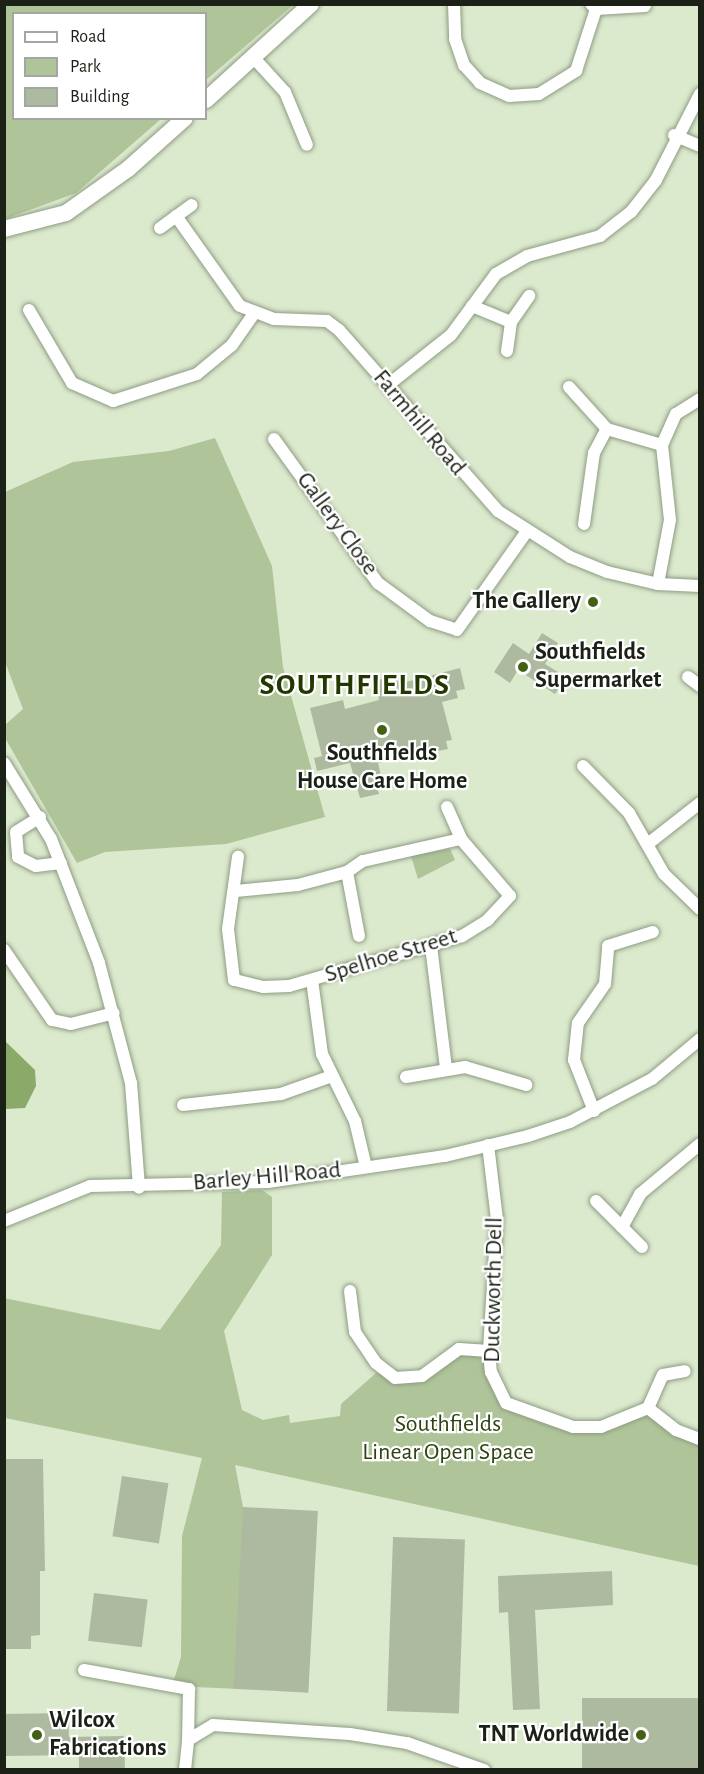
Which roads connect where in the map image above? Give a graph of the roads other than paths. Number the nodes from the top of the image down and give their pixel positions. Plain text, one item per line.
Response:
1 (311, 4) edge
2 (454, 4) edge
3 (645, 6) dead end
4 (594, 7) edge
5 (253, 57) junction
6 (699, 94) edge
7 (207, 99) edge
8 (183, 120) edge
9 (674, 135) junction
10 (307, 146) dead end
11 (699, 146) edge
12 (192, 205) dead end
13 (176, 216) junction
14 (160, 228) dead end
15 (4, 229) edge
16 (529, 296) dead end
17 (472, 306) junction
18 (29, 310) dead end
19 (254, 313) junction
20 (511, 322) junction
21 (507, 351) dead end
22 (388, 385) junction
23 (569, 387) dead end
24 (699, 399) edge
25 (607, 429) junction
26 (274, 439) dead end
27 (662, 445) junction
28 (584, 524) dead end
29 (527, 531) junction
30 (658, 584) junction
31 (699, 586) edge
32 (688, 677) dead end
33 (699, 686) edge
34 (4, 763) edge
35 (583, 766) dead end
36 (699, 803) edge
37 (447, 807) dead end
38 (40, 817) junction
39 (461, 839) junction
40 (650, 843) junction
41 (238, 857) dead end
42 (61, 863) junction
43 (347, 872) junction
44 (236, 891) junction
45 (699, 909) edge
46 (653, 932) dead end
47 (359, 936) dead end
48 (431, 946) junction
49 (4, 950) edge
50 (312, 980) junction
51 (114, 1013) junction
52 (699, 1039) edge
53 (690, 1050) junction
54 (699, 1060) edge
55 (446, 1068) junction
56 (329, 1077) junction
57 (406, 1077) dead end
58 (526, 1085) dead end
59 (183, 1105) dead end
60 (594, 1111) junction
61 (488, 1145) junction
62 (697, 1152) edge
63 (366, 1167) junction
64 (139, 1188) junction
65 (596, 1201) dead end
66 (4, 1221) edge
67 (621, 1227) junction
68 (642, 1247) dead end
69 (350, 1291) dead end
70 (489, 1351) junction
71 (685, 1371) dead end
72 (648, 1408) junction
73 (699, 1439) edge
74 (84, 1670) dead end
75 (188, 1740) junction
76 (185, 1770) edge
77 (484, 1770) edge

1 - 5 street
2 - 4 street
3 - 4 street
5 - 7 street
5 - 10 street
6 - 9 street
8 - 15 street
9 - 11 street
9 - 17 street
12 - 13 street
13 - 14 street
13 - 19 street, Farmhill Road
16 - 20 street
17 - 20 street
17 - 22 street
18 - 19 street
19 - 22 street, Farmhill Road
20 - 21 street
22 - 29 street, Farmhill Road
23 - 25 street
24 - 27 street
25 - 27 street
25 - 28 street
26 - 29 street, Gallery Close
27 - 30 street
29 - 30 street, Farmhill Road
30 - 31 street, Farmhill Road
32 - 33 street
34 - 38 street
35 - 40 street
36 - 40 street
37 - 39 street
38 - 42 street
38 - 42 street
39 - 43 street
39 - 48 street, Spelhoe Street
40 - 45 street
41 - 44 street
42 - 51 street
43 - 44 street
43 - 47 street
44 - 50 street
46 - 60 street
48 - 50 street, Spelhoe Street
48 - 55 street
49 - 51 street
50 - 56 street, Spelhoe Street
51 - 64 street
52 - 53 street, Barley Hill Road
53 - 54 street
53 - 60 street, Barley Hill Road
55 - 57 street
55 - 58 street
56 - 59 street
56 - 63 street, Spelhoe Street
60 - 61 street, Barley Hill Road
61 - 63 street, Barley Hill Road
61 - 70 street, Duckworth Dell
62 - 67 street
63 - 64 street, Barley Hill Road
64 - 66 street, Barley Hill Road
65 - 67 street
67 - 68 street
69 - 70 street
70 - 72 street, Duckworth Dell
71 - 72 street
72 - 73 street
74 - 75 street
75 - 76 street
75 - 77 street

